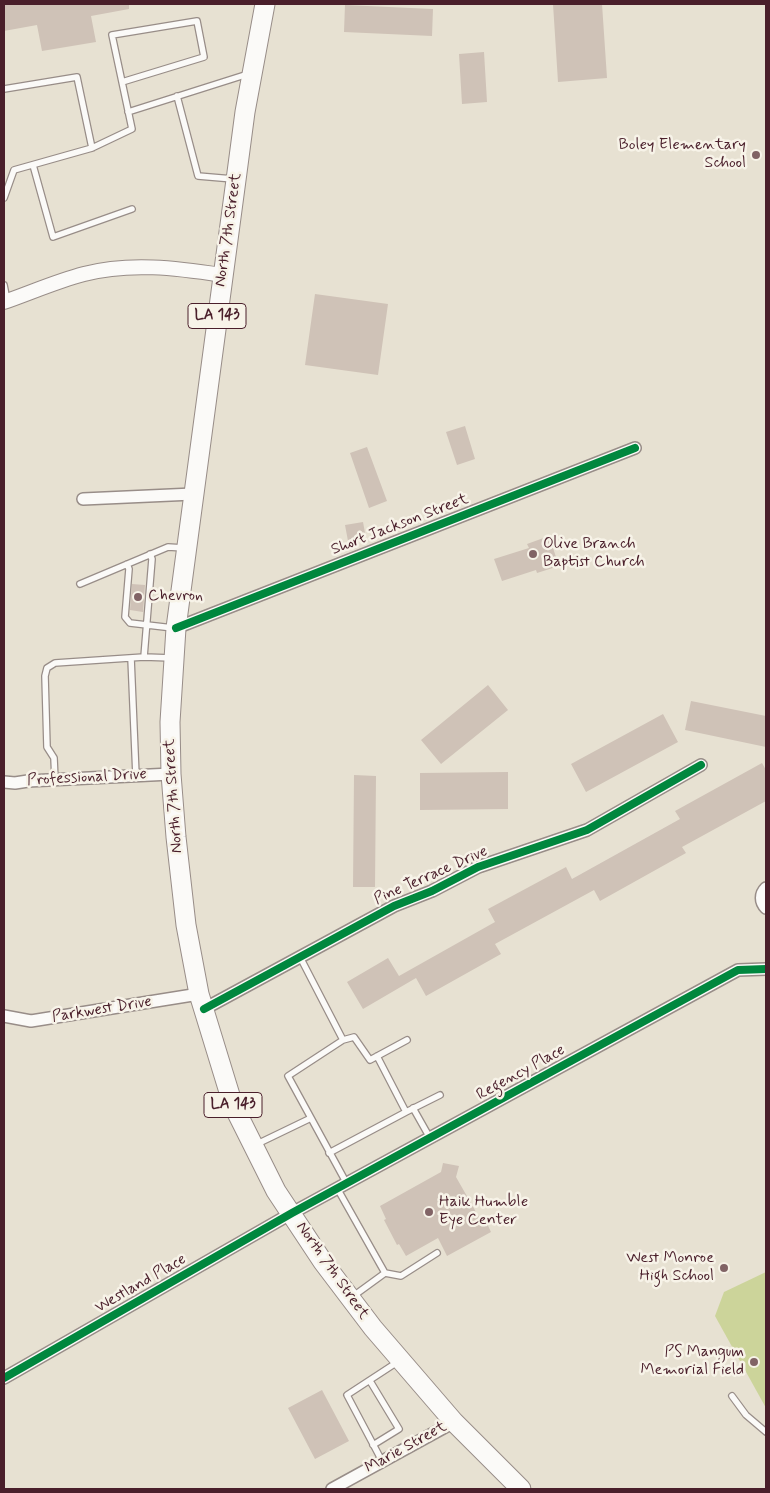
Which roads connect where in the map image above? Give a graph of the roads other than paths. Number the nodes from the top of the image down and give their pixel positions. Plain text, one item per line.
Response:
1 (265, 4) edge
2 (252, 73) junction
3 (122, 82) junction
4 (4, 89) edge
5 (177, 96) junction
6 (128, 112) junction
7 (92, 148) junction
8 (33, 165) junction
9 (236, 180) junction
10 (4, 198) edge
11 (132, 210) dead end
12 (222, 275) junction
13 (4, 285) edge
14 (6, 301) edge
15 (635, 448) dead end
16 (193, 494) junction
17 (83, 500) dead end
18 (186, 548) junction
19 (150, 554) junction
20 (127, 564) junction
21 (80, 584) dead end
22 (146, 626) junction
23 (176, 628) junction
24 (144, 657) junction
25 (131, 658) junction
26 (174, 658) junction
27 (700, 764) dead end
28 (171, 774) junction
29 (136, 776) junction
30 (54, 780) junction
31 (4, 782) edge
32 (766, 888) edge
33 (766, 908) edge
34 (300, 957) junction
35 (766, 969) edge
36 (202, 1001) junction
37 (4, 1016) edge
38 (343, 1040) junction
39 (407, 1040) dead end
40 (377, 1056) junction
41 (440, 1095) dead end
42 (413, 1108) junction
43 (406, 1112) junction
44 (311, 1118) junction
45 (430, 1138) junction
46 (253, 1146) junction
47 (329, 1153) junction
48 (342, 1186) junction
49 (292, 1213) junction
50 (437, 1253) dead end
51 (386, 1273) junction
52 (350, 1298) junction
53 (401, 1360) junction
54 (4, 1378) edge
55 (370, 1381) junction
56 (732, 1396) dead end
57 (454, 1422) junction
58 (766, 1432) edge
59 (373, 1445) junction
60 (382, 1461) junction
61 (332, 1489) edge
62 (521, 1489) edge

1 - 2 main road, North 7th Street / LA 143
2 - 5 lane
2 - 9 main road, North 7th Street / LA 143
3 - 3 lane
3 - 6 lane
4 - 7 lane
5 - 6 lane
5 - 9 lane
6 - 7 lane
7 - 8 lane
8 - 10 lane
8 - 11 lane
9 - 12 main road, North 7th Street / LA 143
12 - 14 street
12 - 16 main road, North 7th Street / LA 143
13 - 14 lane
15 - 23 street, Short Jackson Street
16 - 17 street
16 - 18 main road, North 7th Street / LA 143
18 - 19 lane
18 - 23 main road, North 7th Street / LA 143
19 - 20 lane
19 - 22 lane
20 - 21 lane
20 - 22 lane
22 - 23 lane
22 - 24 lane
23 - 26 main road, North 7th Street / LA 143
24 - 25 lane
24 - 26 lane
25 - 29 lane
25 - 30 lane
26 - 28 main road, North 7th Street / LA 143
27 - 34 street, Pine Terrace Drive
28 - 29 street, Professional Drive
28 - 36 main road, North 7th Street / LA 143
29 - 30 street, Professional Drive
30 - 31 street, Professional Drive
32 - 33 street
34 - 36 street, Pine Terrace Drive
34 - 38 lane
35 - 45 street, Regency Place
36 - 37 street, Parkwest Drive
36 - 46 main road, North 7th Street / LA 143
38 - 40 lane
38 - 44 lane
39 - 40 lane
40 - 43 lane
41 - 42 lane
42 - 43 lane
42 - 45 lane
43 - 47 lane
44 - 46 lane
44 - 47 lane
45 - 48 street, Regency Place
46 - 49 main road, North 7th Street / LA 143
47 - 48 lane
48 - 49 street, Regency Place
48 - 51 lane
49 - 52 main road, North 7th Street / LA 143
49 - 54 street, Westland Place
50 - 51 lane
51 - 52 lane
52 - 53 main road, North 7th Street / LA 143
53 - 55 lane
53 - 57 main road, North 7th Street / LA 143
55 - 59 lane
55 - 59 lane
56 - 58 lane
57 - 60 street, Marie Street
57 - 62 main road, North 7th Street / LA 143
59 - 60 lane
60 - 61 street, Marie Street

